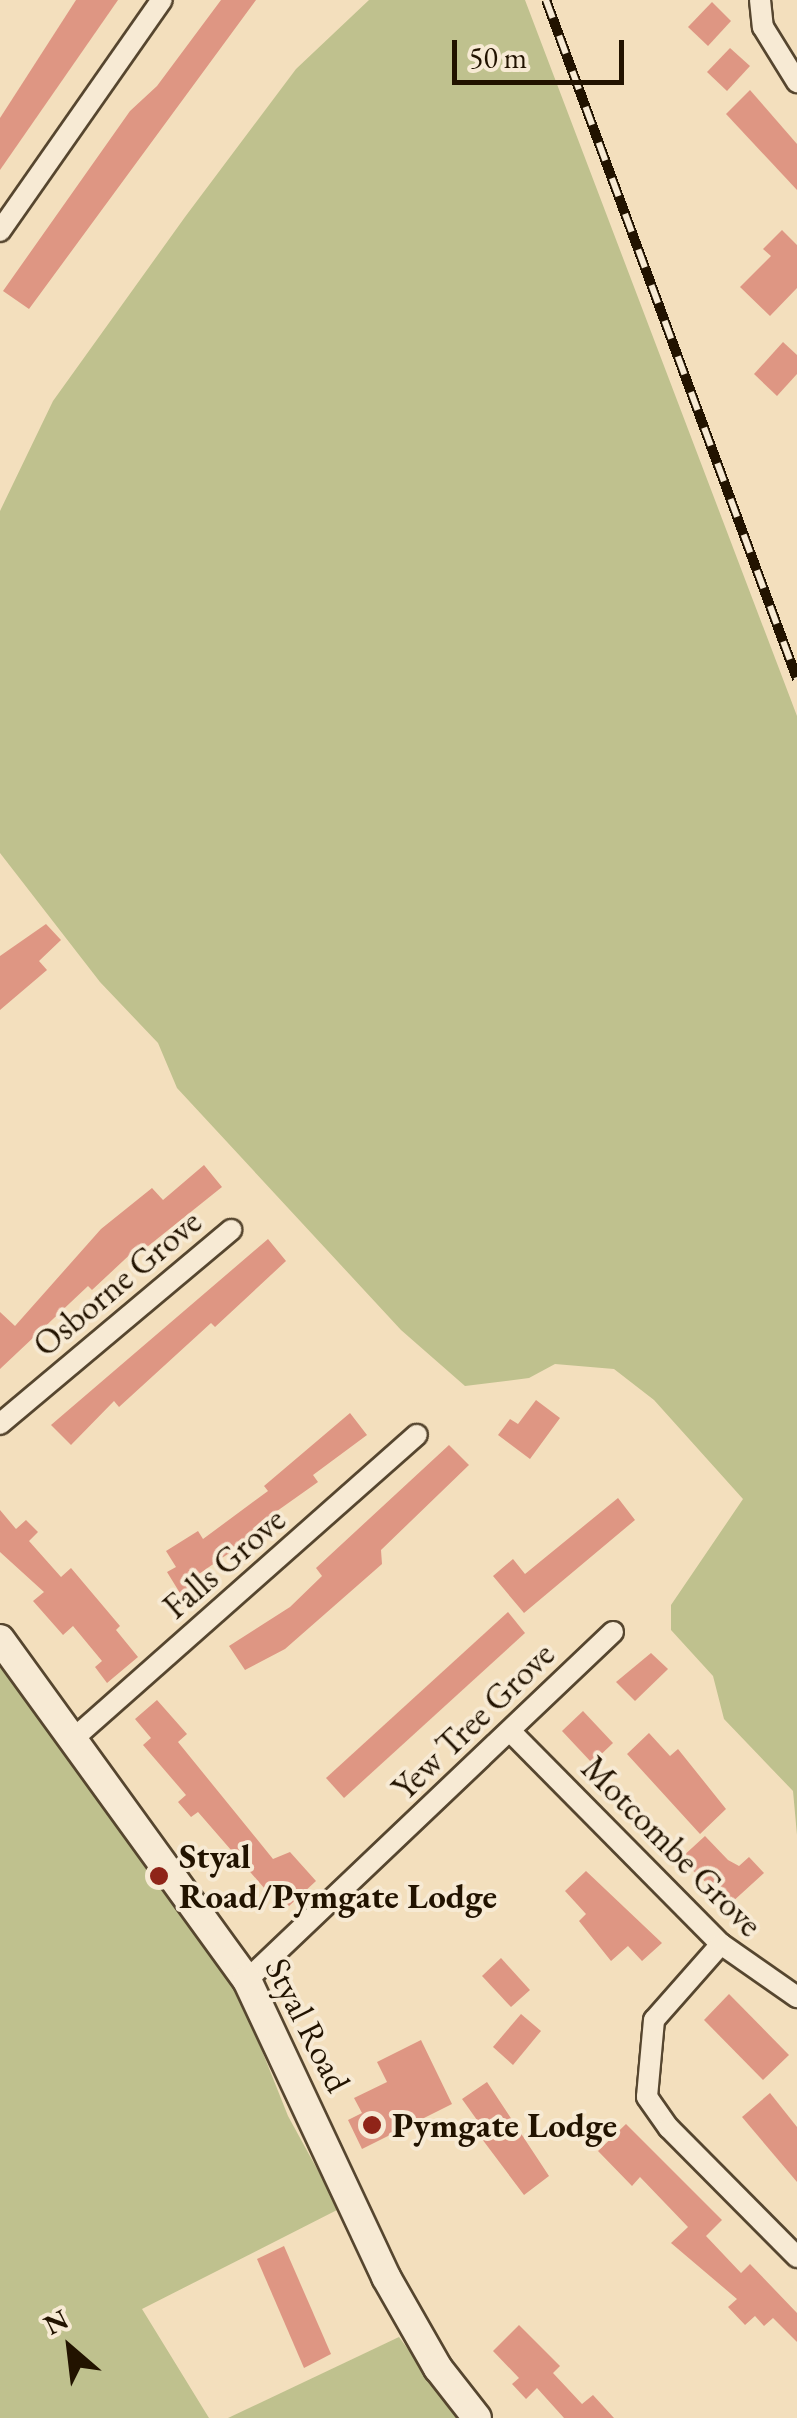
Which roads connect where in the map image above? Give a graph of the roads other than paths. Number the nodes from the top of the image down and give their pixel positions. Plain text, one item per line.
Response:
1 (162, 0) edge
2 (760, 0) edge
3 (797, 82) edge
4 (0, 230) edge
5 (230, 1230) dead end
6 (0, 1424) edge
7 (417, 1435) dead end
8 (613, 1632) dead end
9 (0, 1638) edge
10 (510, 1731) junction
11 (74, 1739) junction
12 (722, 1944) junction
13 (247, 1980) junction
14 (797, 1997) edge
15 (797, 2256) edge
16 (477, 2418) edge

1 - 4 street
2 - 3 street
5 - 6 street, Osborne Grove
7 - 11 street, Falls Grove
8 - 10 street, Yew Tree Grove
9 - 11 main road, Styal Road
10 - 12 street, Motcombe Grove
10 - 13 street, Yew Tree Grove
11 - 13 main road, Styal Road
12 - 14 street, Motcombe Grove
12 - 15 street
13 - 16 main road, Styal Road

